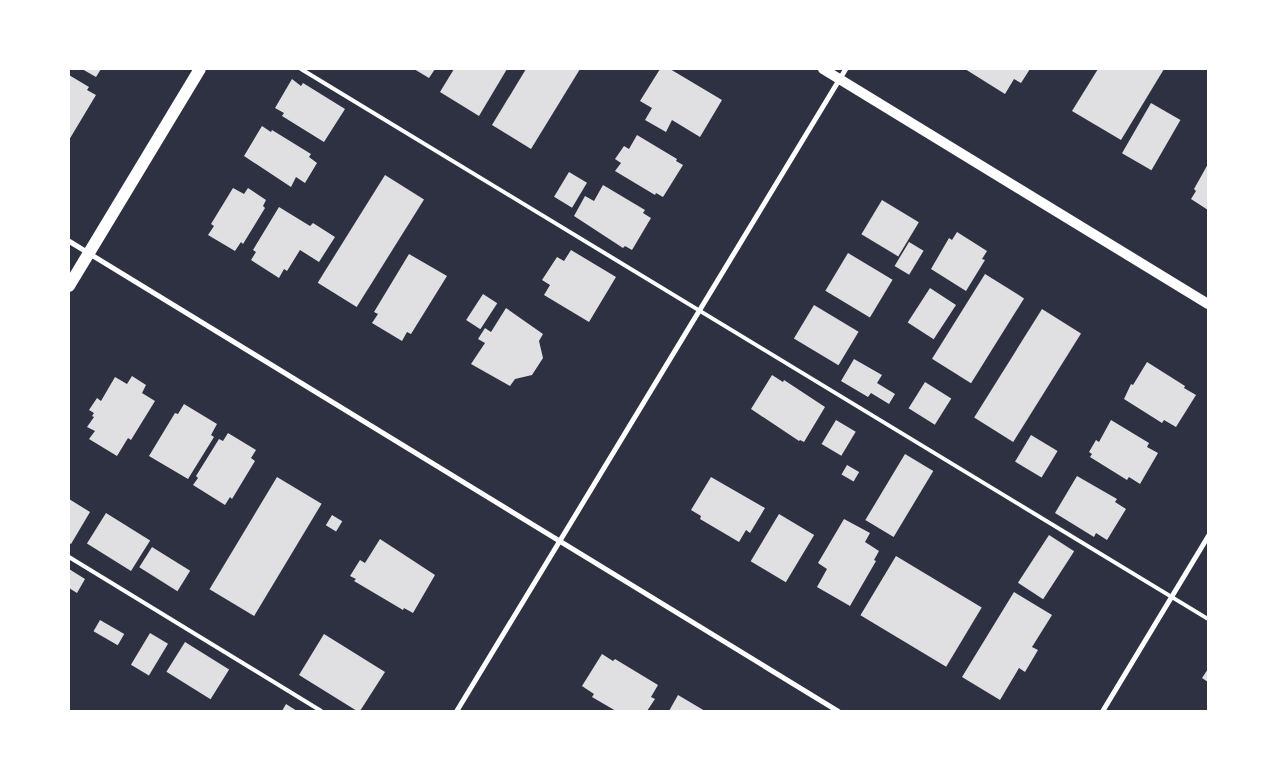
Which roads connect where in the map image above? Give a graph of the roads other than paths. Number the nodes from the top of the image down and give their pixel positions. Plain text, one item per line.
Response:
1 (200, 69) edge
2 (301, 69) edge
3 (823, 69) edge
4 (845, 69) edge
5 (839, 79) junction
6 (69, 241) edge
7 (89, 253) junction
8 (69, 286) edge
9 (1208, 304) edge
10 (700, 310) junction
11 (1208, 535) edge
12 (560, 539) junction
13 (69, 557) edge
14 (1171, 597) junction
15 (1208, 619) edge
16 (321, 711) edge
17 (456, 711) edge
18 (838, 711) edge
19 (1102, 711) edge

1 - 7 main road
2 - 10 lane
3 - 5 main road
4 - 5 street
5 - 9 main road
5 - 10 street
6 - 7 street
7 - 8 main road
7 - 12 street
10 - 12 street
10 - 14 lane
11 - 14 street
12 - 17 street
12 - 18 street
13 - 16 lane
14 - 15 lane
14 - 19 street

